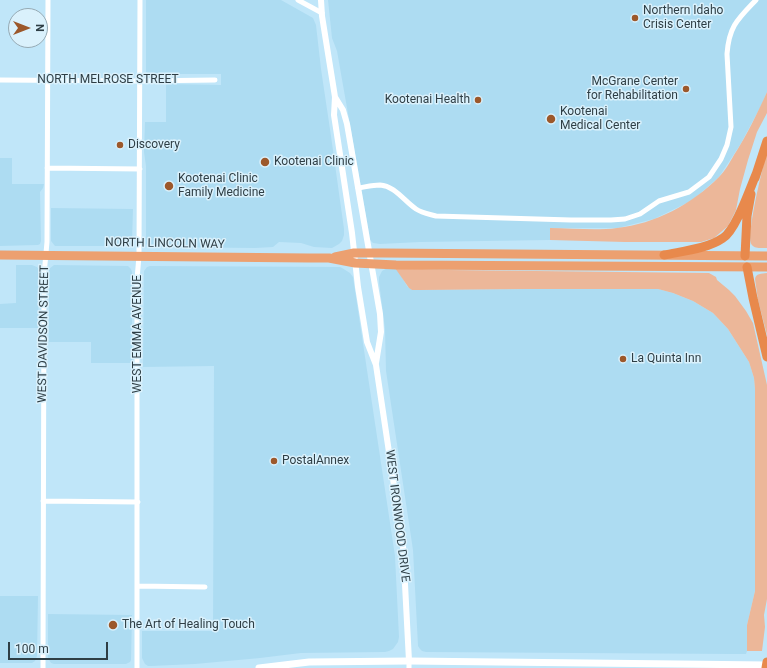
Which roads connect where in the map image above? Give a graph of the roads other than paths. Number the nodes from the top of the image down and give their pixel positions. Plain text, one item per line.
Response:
1 (48, 0) edge
2 (140, 0) edge
3 (298, 0) edge
4 (321, 0) edge
5 (756, 0) edge
6 (322, 13) junction
7 (0, 80) edge
8 (47, 80) junction
9 (215, 80) dead end
10 (140, 81) junction
11 (335, 97) junction
12 (767, 141) edge
13 (47, 168) junction
14 (140, 169) junction
15 (757, 172) junction
16 (358, 188) junction
17 (354, 253) junction
18 (369, 253) junction
19 (0, 255) edge
20 (45, 255) junction
21 (664, 255) junction
22 (139, 256) junction
23 (745, 256) junction
24 (767, 256) edge
25 (329, 258) junction
26 (355, 263) junction
27 (371, 264) junction
28 (747, 267) junction
29 (767, 267) edge
30 (767, 357) edge
31 (376, 365) junction
32 (43, 501) junction
33 (138, 502) junction
34 (138, 586) junction
35 (205, 586) dead end
36 (767, 663) edge
37 (409, 665) edge
38 (527, 665) edge
39 (646, 666) edge
40 (42, 668) edge
41 (138, 668) edge
42 (259, 668) edge
43 (766, 668) edge

1 - 8 street, WEST DAVIDSON STREET
2 - 10 street, WEST EMMA AVENUE
3 - 6 street
4 - 6 street, WEST IRONWOOD DRIVE
5 - 16 street
6 - 11 street, WEST IRONWOOD DRIVE
7 - 8 street, NORTH MELROSE STREET
8 - 10 street, NORTH MELROSE STREET
8 - 13 street, WEST DAVIDSON STREET
9 - 10 street, NORTH MELROSE STREET
10 - 14 street, WEST EMMA AVENUE
11 - 16 street, WEST IRONWOOD DRIVE
11 - 17 street, WEST IRONWOOD DRIVE
12 - 15 highway
13 - 14 street
13 - 20 street, WEST DAVIDSON STREET
14 - 22 street, WEST EMMA AVENUE
15 - 21 highway
15 - 23 highway
16 - 18 street, WEST IRONWOOD DRIVE
17 - 18 highway, NORTH LINCOLN WAY
17 - 25 highway, NORTH LINCOLN WAY
17 - 26 street, WEST IRONWOOD DRIVE
18 - 21 highway, NORTH LINCOLN WAY
18 - 27 street, WEST IRONWOOD DRIVE
19 - 20 highway, NORTH LINCOLN WAY
20 - 22 highway, NORTH LINCOLN WAY
20 - 32 street, WEST DAVIDSON STREET
21 - 23 highway, NORTH LINCOLN WAY
22 - 25 highway, NORTH LINCOLN WAY
22 - 33 street, WEST EMMA AVENUE
23 - 24 highway, NORTH LINCOLN WAY
23 - 28 highway
25 - 26 highway, NORTH LINCOLN WAY
26 - 27 highway, NORTH LINCOLN WAY
26 - 31 street, WEST IRONWOOD DRIVE
27 - 28 highway, NORTH LINCOLN WAY
27 - 31 street, WEST IRONWOOD DRIVE
28 - 29 highway, NORTH LINCOLN WAY
28 - 30 highway
31 - 37 street, WEST IRONWOOD DRIVE
32 - 33 street
32 - 40 street, WEST DAVIDSON STREET
33 - 34 street, WEST EMMA AVENUE
34 - 35 street
34 - 41 street, WEST EMMA AVENUE
36 - 39 main road
36 - 43 highway
37 - 38 main road
37 - 42 main road
38 - 39 main road

